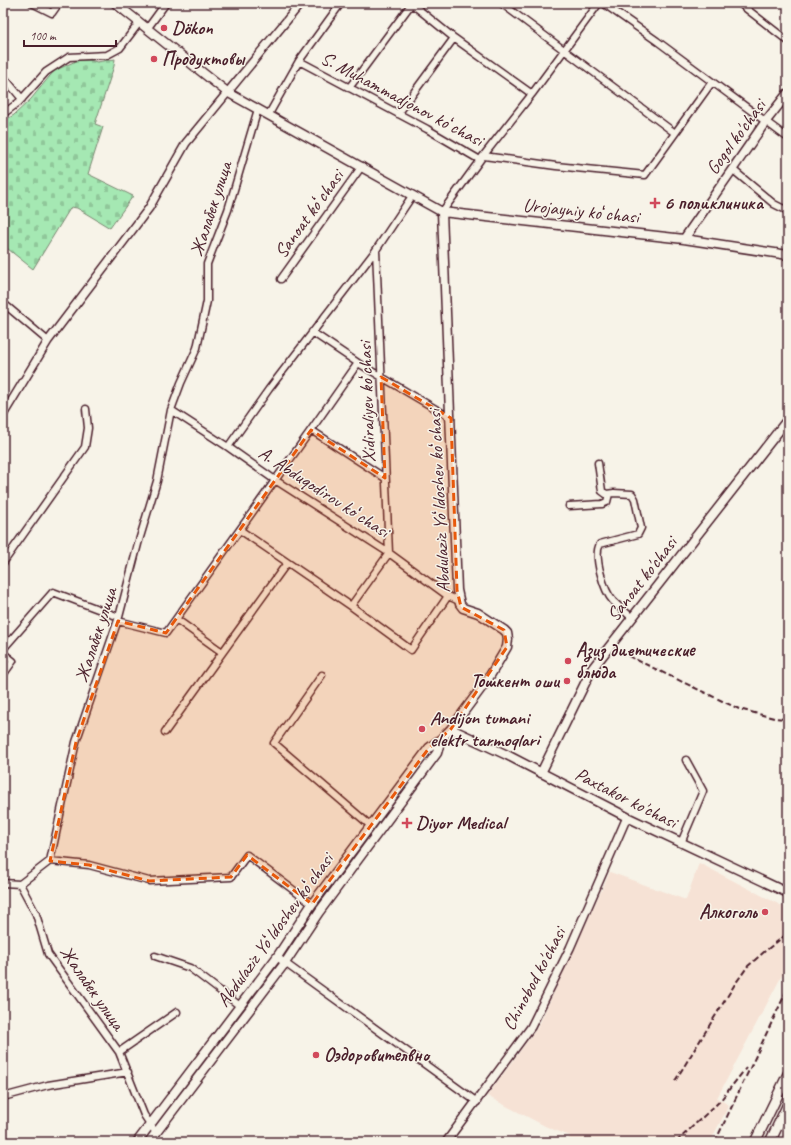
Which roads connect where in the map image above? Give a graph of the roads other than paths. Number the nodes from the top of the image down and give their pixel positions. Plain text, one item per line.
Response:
1 (32, 3) edge
2 (59, 3) edge
3 (115, 3) edge
4 (166, 3) edge
5 (300, 3) edge
6 (341, 3) edge
7 (412, 3) edge
8 (501, 3) edge
9 (599, 3) edge
10 (603, 3) edge
11 (739, 3) edge
12 (748, 5) edge
13 (139, 23) junction
14 (148, 29) junction
15 (454, 38) junction
16 (788, 41) edge
17 (564, 50) junction
18 (299, 61) junction
19 (3, 76) edge
20 (712, 82) junction
21 (349, 88) junction
22 (227, 92) junction
23 (788, 93) edge
24 (532, 94) junction
25 (22, 99) junction
26 (258, 109) junction
27 (3, 114) edge
28 (269, 114) junction
29 (398, 114) junction
30 (766, 121) junction
31 (675, 133) junction
32 (788, 138) edge
33 (482, 158) junction
34 (362, 166) junction
35 (732, 169) junction
36 (412, 196) junction
37 (788, 211) edge
38 (442, 212) junction
39 (684, 239) junction
40 (376, 250) junction
41 (788, 255) edge
42 (281, 279) dead end
43 (3, 303) edge
44 (312, 332) junction
45 (48, 341) junction
46 (358, 363) junction
47 (381, 377) junction
48 (86, 408) dead end
49 (171, 410) junction
50 (3, 415) edge
51 (451, 418) junction
52 (788, 419) edge
53 (311, 430) junction
54 (228, 447) junction
55 (598, 463) dead end
56 (385, 478) junction
57 (275, 480) junction
58 (609, 494) junction
59 (569, 506) dead end
60 (240, 530) junction
61 (389, 553) junction
62 (3, 563) edge
63 (287, 563) junction
64 (448, 596) junction
65 (459, 601) junction
66 (351, 606) junction
67 (176, 618) junction
68 (632, 618) junction
69 (118, 619) junction
70 (3, 649) edge
71 (222, 652) junction
72 (3, 653) edge
73 (3, 675) edge
74 (322, 675) dead end
75 (451, 729) junction
76 (165, 732) dead end
77 (441, 739) junction
78 (686, 760) dead end
79 (541, 773) junction
80 (627, 817) junction
81 (371, 826) junction
82 (360, 841) junction
83 (681, 843) junction
84 (368, 846) junction
85 (50, 861) junction
86 (3, 883) edge
87 (20, 884) junction
88 (788, 893) edge
89 (312, 904) junction
90 (155, 956) dead end
91 (276, 957) junction
92 (285, 962) junction
93 (240, 1006) junction
94 (177, 1012) dead end
95 (120, 1052) junction
96 (128, 1072) junction
97 (788, 1074) edge
98 (3, 1097) edge
99 (476, 1102) junction
100 (788, 1104) edge
101 (151, 1125) junction
102 (156, 1133) junction
103 (139, 1139) edge
104 (148, 1142) edge
105 (446, 1142) edge
106 (755, 1142) edge
107 (770, 1142) edge

1 - 2 street
3 - 13 main road
4 - 14 street
5 - 22 street
6 - 18 street
7 - 15 street
7 - 21 street
8 - 17 street
9 - 17 street, S. Muhammadjonov koʻchasi
10 - 20 street
11 - 12 street
12 - 16 street
13 - 14 main road
13 - 25 street
14 - 22 main road
15 - 24 street
15 - 29 street
17 - 24 street, S. Muhammadjonov koʻchasi
17 - 31 street
18 - 21 street, S. Muhammadjonov koʻchasi
18 - 28 street
19 - 25 street
20 - 30 street
20 - 31 street
21 - 29 street, S. Muhammadjonov koʻchasi
22 - 26 main road
22 - 45 street
23 - 30 main road, Gogol ko'chasi
24 - 33 street, S. Muhammadjonov koʻchasi
25 - 27 street
26 - 28 main road
26 - 49 street, Жалабек улица
28 - 34 main road
29 - 33 street, S. Muhammadjonov koʻchasi
30 - 32 street
30 - 35 main road, Gogol ko'chasi
31 - 33 street
33 - 38 street
34 - 36 main road
34 - 42 street, Sanoat koʻchasi
35 - 37 street
35 - 39 main road, Gogol ko'chasi
36 - 38 main road
36 - 40 street
38 - 39 main road, Urоjayniy koʻchasi
38 - 51 main road, Abdulaziz Yoʻldoshev koʻchasi
39 - 41 main road, Urоjayniy koʻchasi
40 - 44 street
40 - 47 street, Xidiraliyev koʻchasi
43 - 45 street
44 - 46 street
44 - 54 street
45 - 50 street
46 - 47 street
46 - 53 street
47 - 51 street
47 - 56 street, Xidiraliyev koʻchasi
48 - 62 street
49 - 54 street, A. Abduqodirov koʻchasi
49 - 69 street, Жалабек улица
51 - 65 main road, Abdulaziz Yoʻldoshev koʻchasi
52 - 68 main road, Sanoat ko'chasi
53 - 56 street
53 - 57 street
54 - 57 street, A. Abduqodirov koʻchasi
55 - 58 street
56 - 61 street, Xidiraliyev koʻchasi
57 - 60 street
57 - 61 street, A. Abduqodirov koʻchasi
58 - 59 street
58 - 68 street
60 - 63 street
60 - 67 street
61 - 64 street, A. Abduqodirov koʻchasi
61 - 66 street
63 - 66 street
63 - 71 street
64 - 65 street, A. Abduqodirov koʻchasi
64 - 66 street
65 - 75 main road, Abdulaziz Yoʻldoshev koʻchasi
67 - 69 street
67 - 71 street
68 - 79 main road, Sanoat ko'chasi
69 - 70 street
69 - 85 street, Жалабек улица
71 - 76 street
72 - 73 street
74 - 81 street
75 - 77 main road, Abdulaziz Yoʻldoshev koʻchasi
75 - 79 main road, Paxtakor ko'chasi
77 - 81 main road, Abdulaziz Yoʻldoshev koʻchasi
77 - 84 main road, Abdulaziz Yoʻldoshev koʻchasi
78 - 83 street
79 - 80 main road, Paxtakor ko'chasi
80 - 83 main road, Paxtakor ko'chasi
80 - 99 street, Chinobod ko'chasi
81 - 82 main road, Abdulaziz Yoʻldoshev koʻchasi
82 - 84 main road
82 - 89 main road, Abdulaziz Yoʻldoshev koʻchasi
83 - 88 main road, Paxtakor ko'chasi
84 - 92 main road, Abdulaziz Yoʻldoshev koʻchasi
85 - 87 street
85 - 89 street
86 - 87 street
87 - 95 street, Жалабек улица
89 - 91 main road, Abdulaziz Yoʻldoshev koʻchasi
90 - 93 street
91 - 92 street
91 - 93 main road, Abdulaziz Yoʻldoshev koʻchasi
92 - 99 street
92 - 102 main road, Abdulaziz Yoʻldoshev koʻchasi
93 - 101 main road, Abdulaziz Yoʻldoshev koʻchasi
94 - 95 street
95 - 96 street, Жалабек улица
96 - 98 street
96 - 101 street, Жалабек улица
97 - 106 main road
99 - 105 street, Chinobod ko'chasi
100 - 107 main road
101 - 102 street, Жалабек улица
101 - 103 main road, Abdulaziz Yoʻldoshev koʻchasi
102 - 104 main road, Abdulaziz Yoʻldoshev koʻchasi
103 - 104 street

